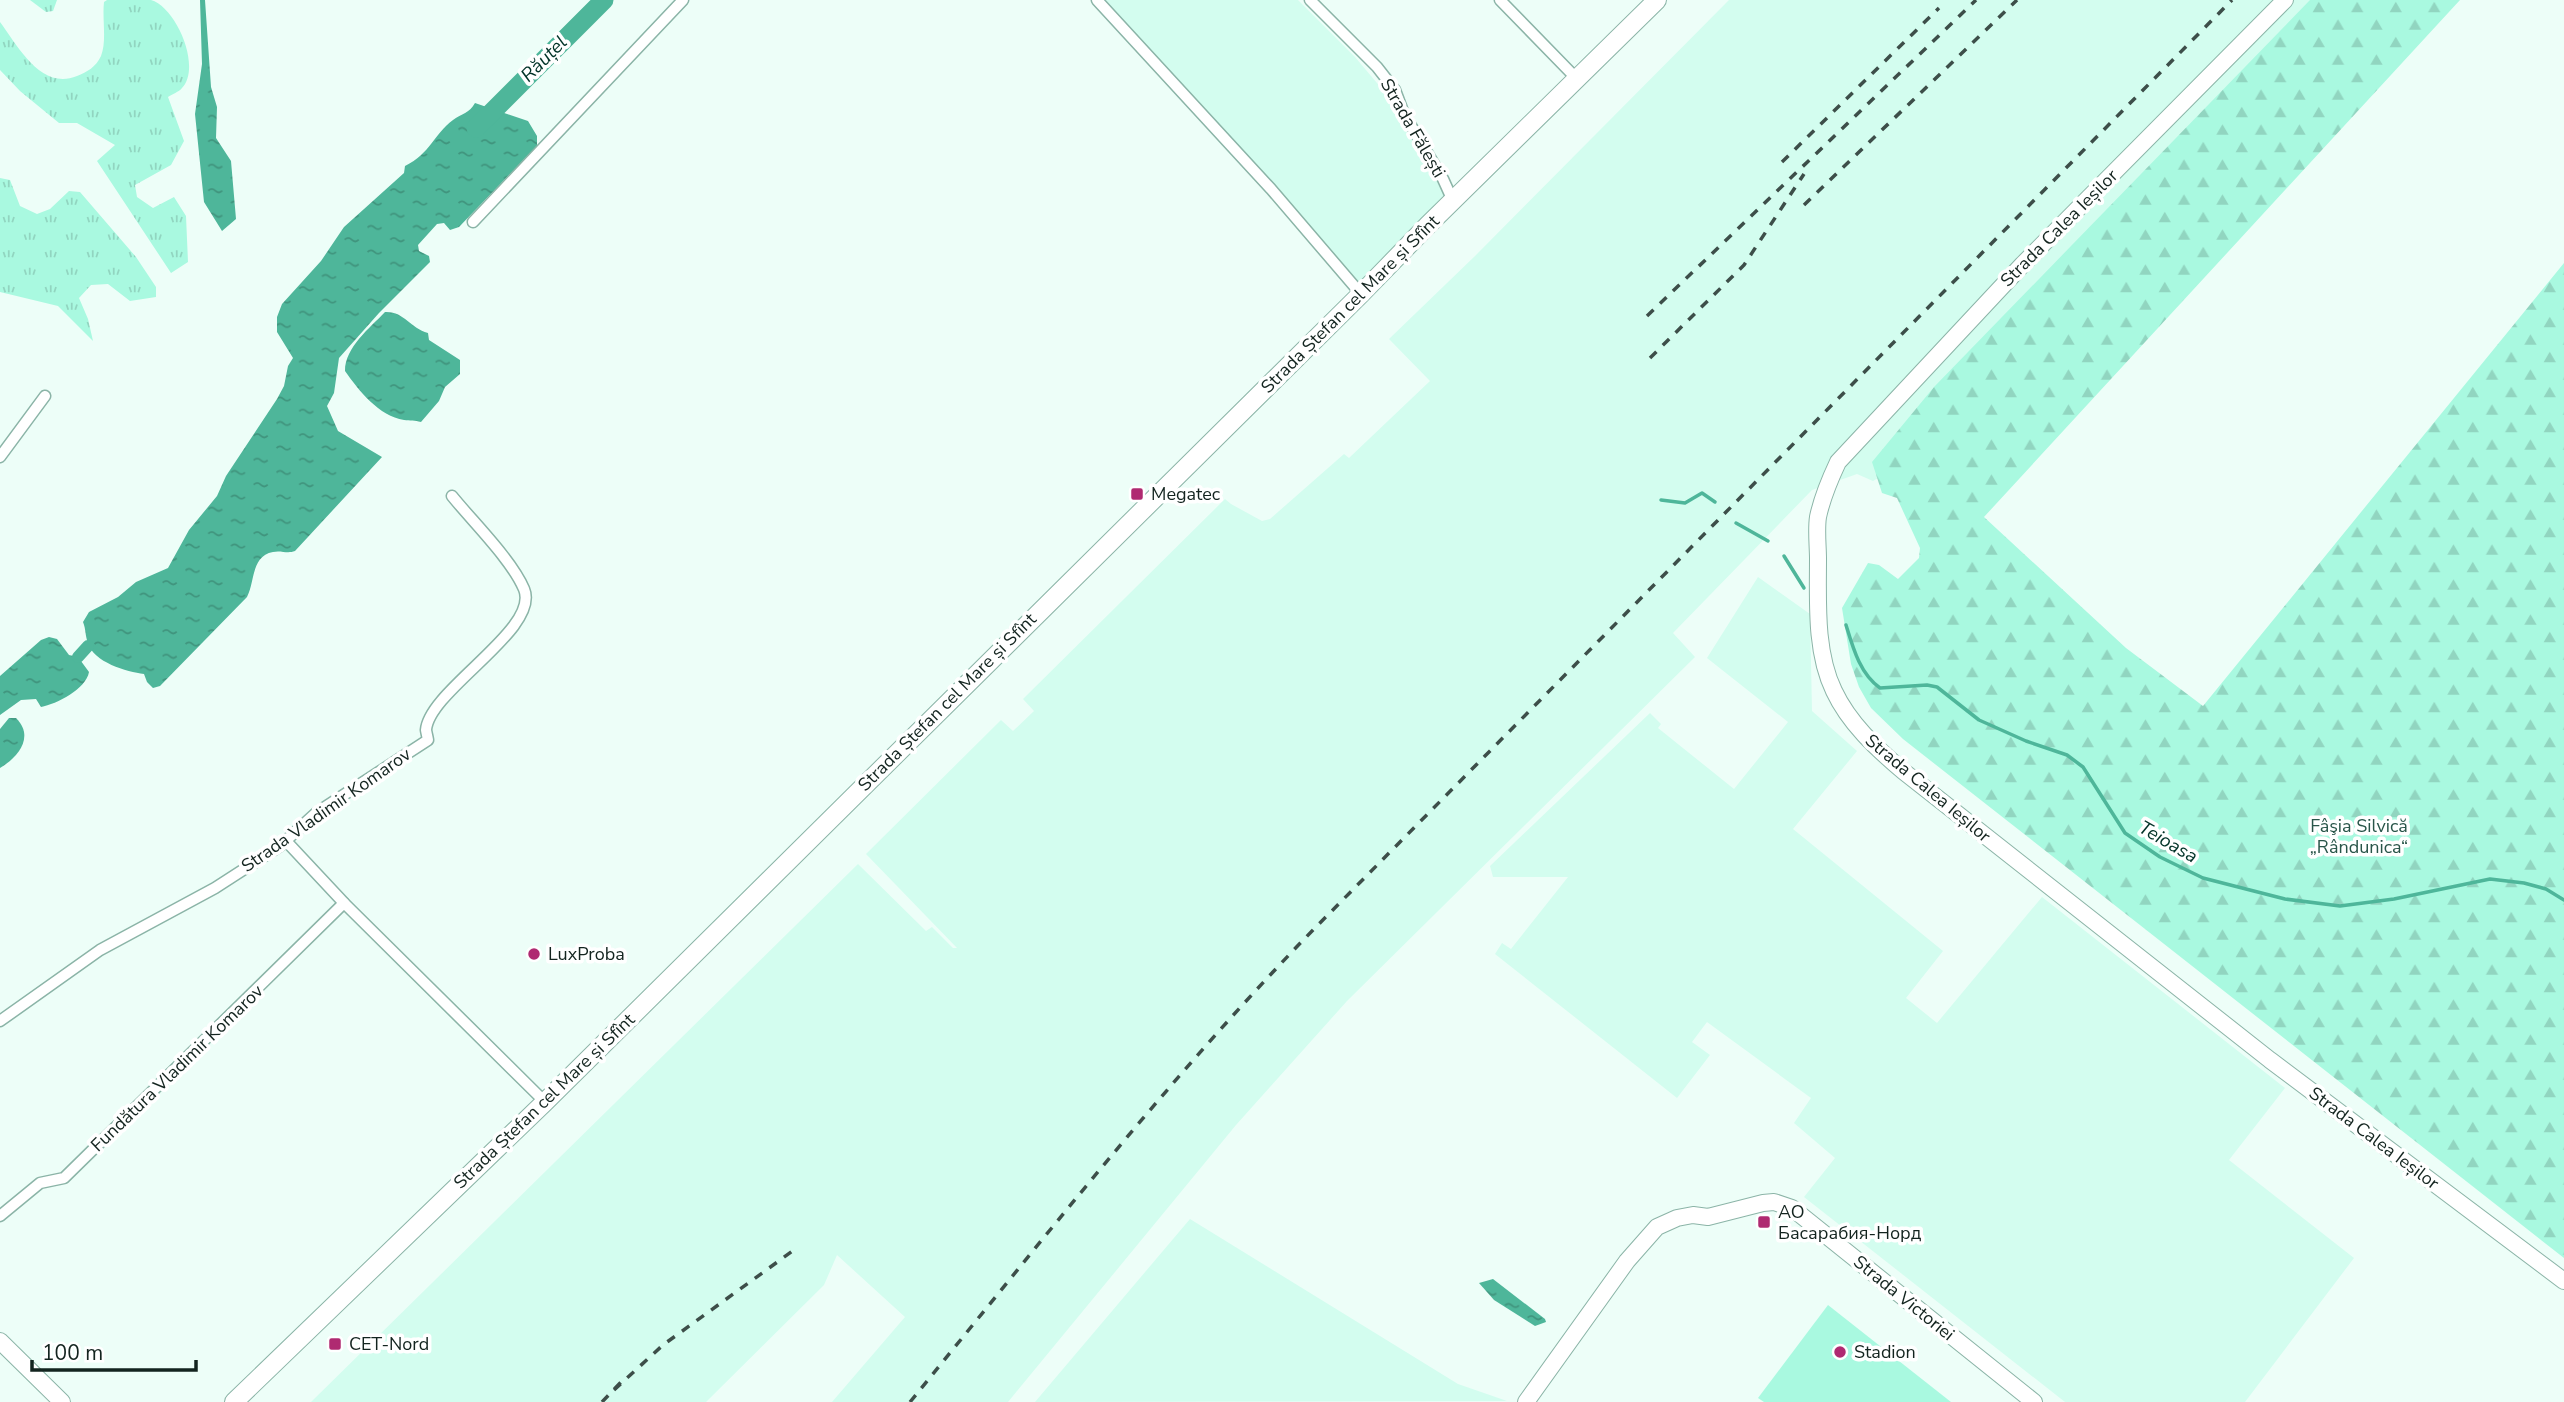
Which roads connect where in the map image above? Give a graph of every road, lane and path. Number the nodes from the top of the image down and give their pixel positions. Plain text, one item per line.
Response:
1 (683, 0) edge
2 (1097, 0) edge
3 (1310, 0) edge
4 (1500, 0) edge
5 (1657, 0) edge
6 (2285, 0) edge
7 (1576, 78) junction
8 (1453, 201) junction
9 (473, 222) dead end
10 (1362, 294) junction
11 (45, 396) dead end
12 (0, 457) edge
13 (452, 496) dead end
14 (286, 841) junction
15 (344, 903) junction
16 (0, 1021) edge
17 (545, 1102) junction
18 (0, 1216) edge
19 (2564, 1281) edge
20 (0, 1341) edge
21 (62, 1402) edge
22 (234, 1402) edge
23 (1526, 1402) edge
24 (2034, 1402) edge

1 - 9 street
2 - 10 street
3 - 8 street, Strada Fălești
4 - 7 street
5 - 7 main road, Strada Ștefan cel Mare și Sfînt
6 - 19 street, Strada Calea Ieșilor
7 - 8 main road, Strada Ștefan cel Mare și Sfînt
8 - 10 main road, Strada Ștefan cel Mare și Sfînt
10 - 17 main road, Strada Ștefan cel Mare și Sfînt
11 - 12 street
13 - 14 street, Strada Vladimir Komarov
14 - 15 street
14 - 16 street, Strada Vladimir Komarov
15 - 17 street
15 - 18 street, Fundătura Vladimir Komarov
17 - 22 main road, Strada Ștefan cel Mare și Sfînt
20 - 21 street
23 - 24 street, Strada Victoriei

